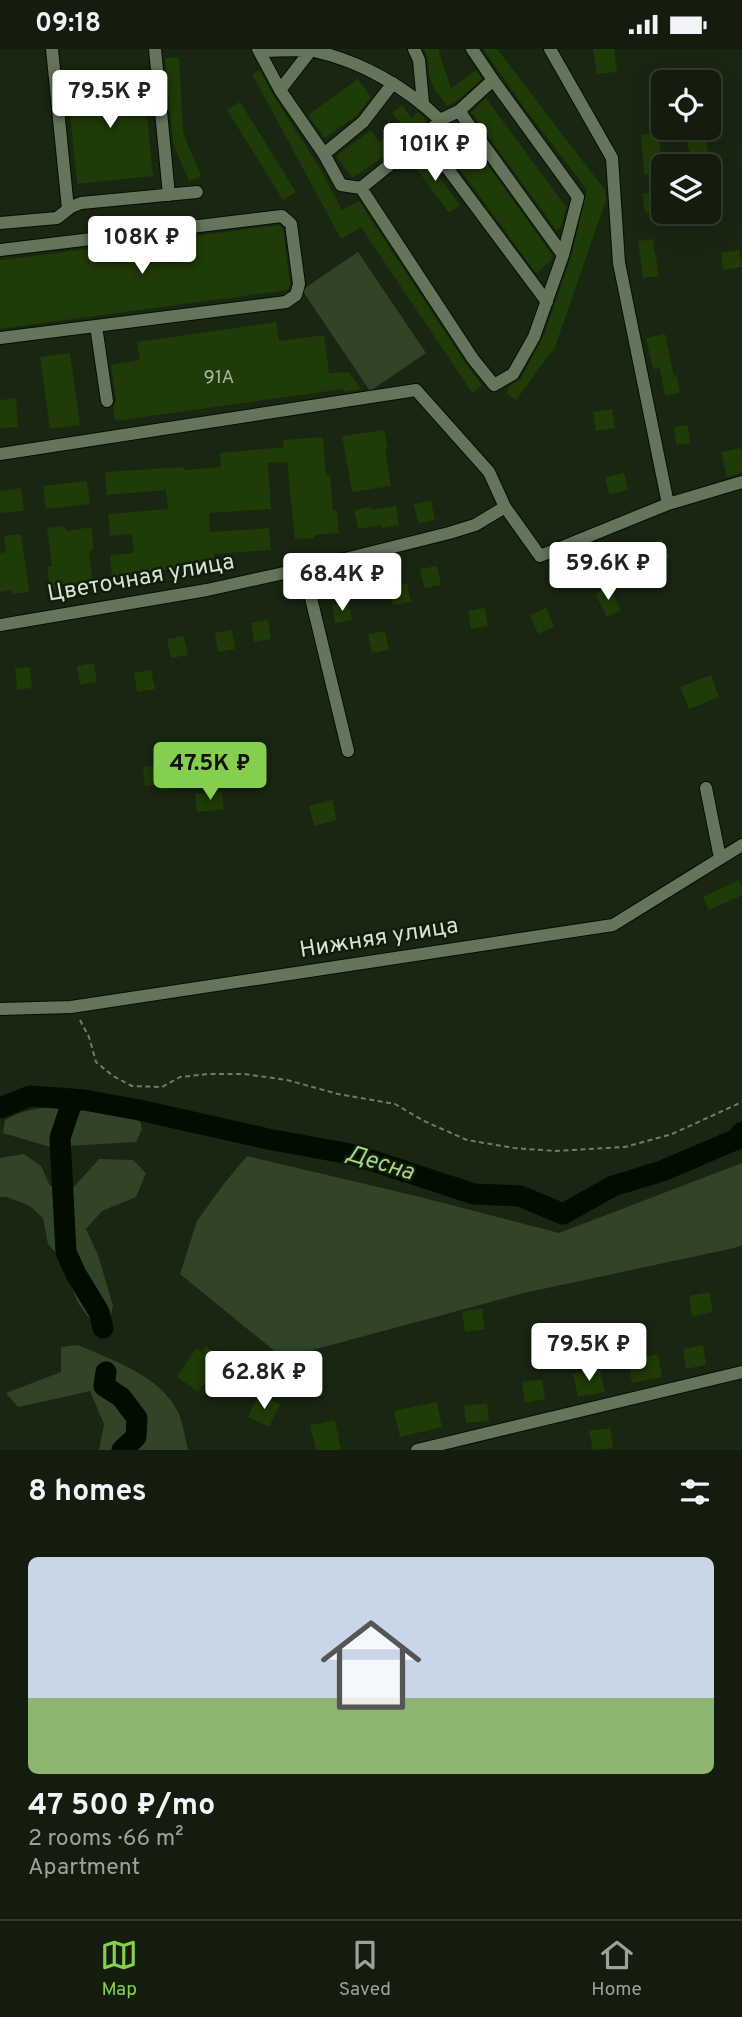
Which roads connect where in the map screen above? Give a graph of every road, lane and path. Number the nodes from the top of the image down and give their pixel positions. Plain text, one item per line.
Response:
1 (52, 49) edge
2 (155, 49) edge
3 (414, 49) edge
4 (472, 49) edge
5 (550, 49) edge
6 (259, 50) edge
7 (311, 50) edge
8 (492, 80) junction
9 (393, 83) junction
10 (280, 90) junction
11 (423, 103) junction
12 (459, 111) junction
13 (440, 120) junction
14 (424, 137) junction
15 (324, 154) junction
16 (361, 188) junction
17 (197, 192) dead end
18 (169, 195) junction
19 (68, 209) junction
20 (0, 223) edge
21 (0, 250) edge
22 (563, 255) junction
23 (547, 302) junction
24 (96, 326) junction
25 (0, 338) edge
26 (107, 401) dead end
27 (0, 454) edge
28 (742, 482) edge
29 (668, 505) junction
30 (505, 507) junction
31 (304, 569) junction
32 (0, 625) edge
33 (348, 751) dead end
34 (706, 788) dead end
35 (742, 845) edge
36 (720, 858) junction
37 (71, 1007) junction
38 (0, 1009) edge
39 (742, 1102) edge
40 (742, 1372) edge
41 (417, 1450) edge

1 - 19 street
2 - 18 street
3 - 11 street
4 - 8 street
5 - 29 street
6 - 7 street
6 - 10 street
7 - 9 street
7 - 10 street
8 - 12 street
8 - 22 street
9 - 11 street
9 - 15 street
10 - 15 street
11 - 13 street
12 - 13 street
12 - 22 street
13 - 14 street
14 - 16 street
14 - 23 street
15 - 16 street
16 - 23 street
17 - 18 street
18 - 19 street
19 - 20 street
21 - 24 street
22 - 23 street
24 - 25 street
24 - 26 street
27 - 30 street
28 - 29 street
29 - 30 street
30 - 31 street, Цветочная улица
31 - 32 street, Цветочная улица
31 - 33 street
34 - 36 street
35 - 36 street, Нижняя улица
36 - 37 street, Нижняя улица
37 - 38 street, Нижняя улица
37 - 39 path
40 - 41 street

